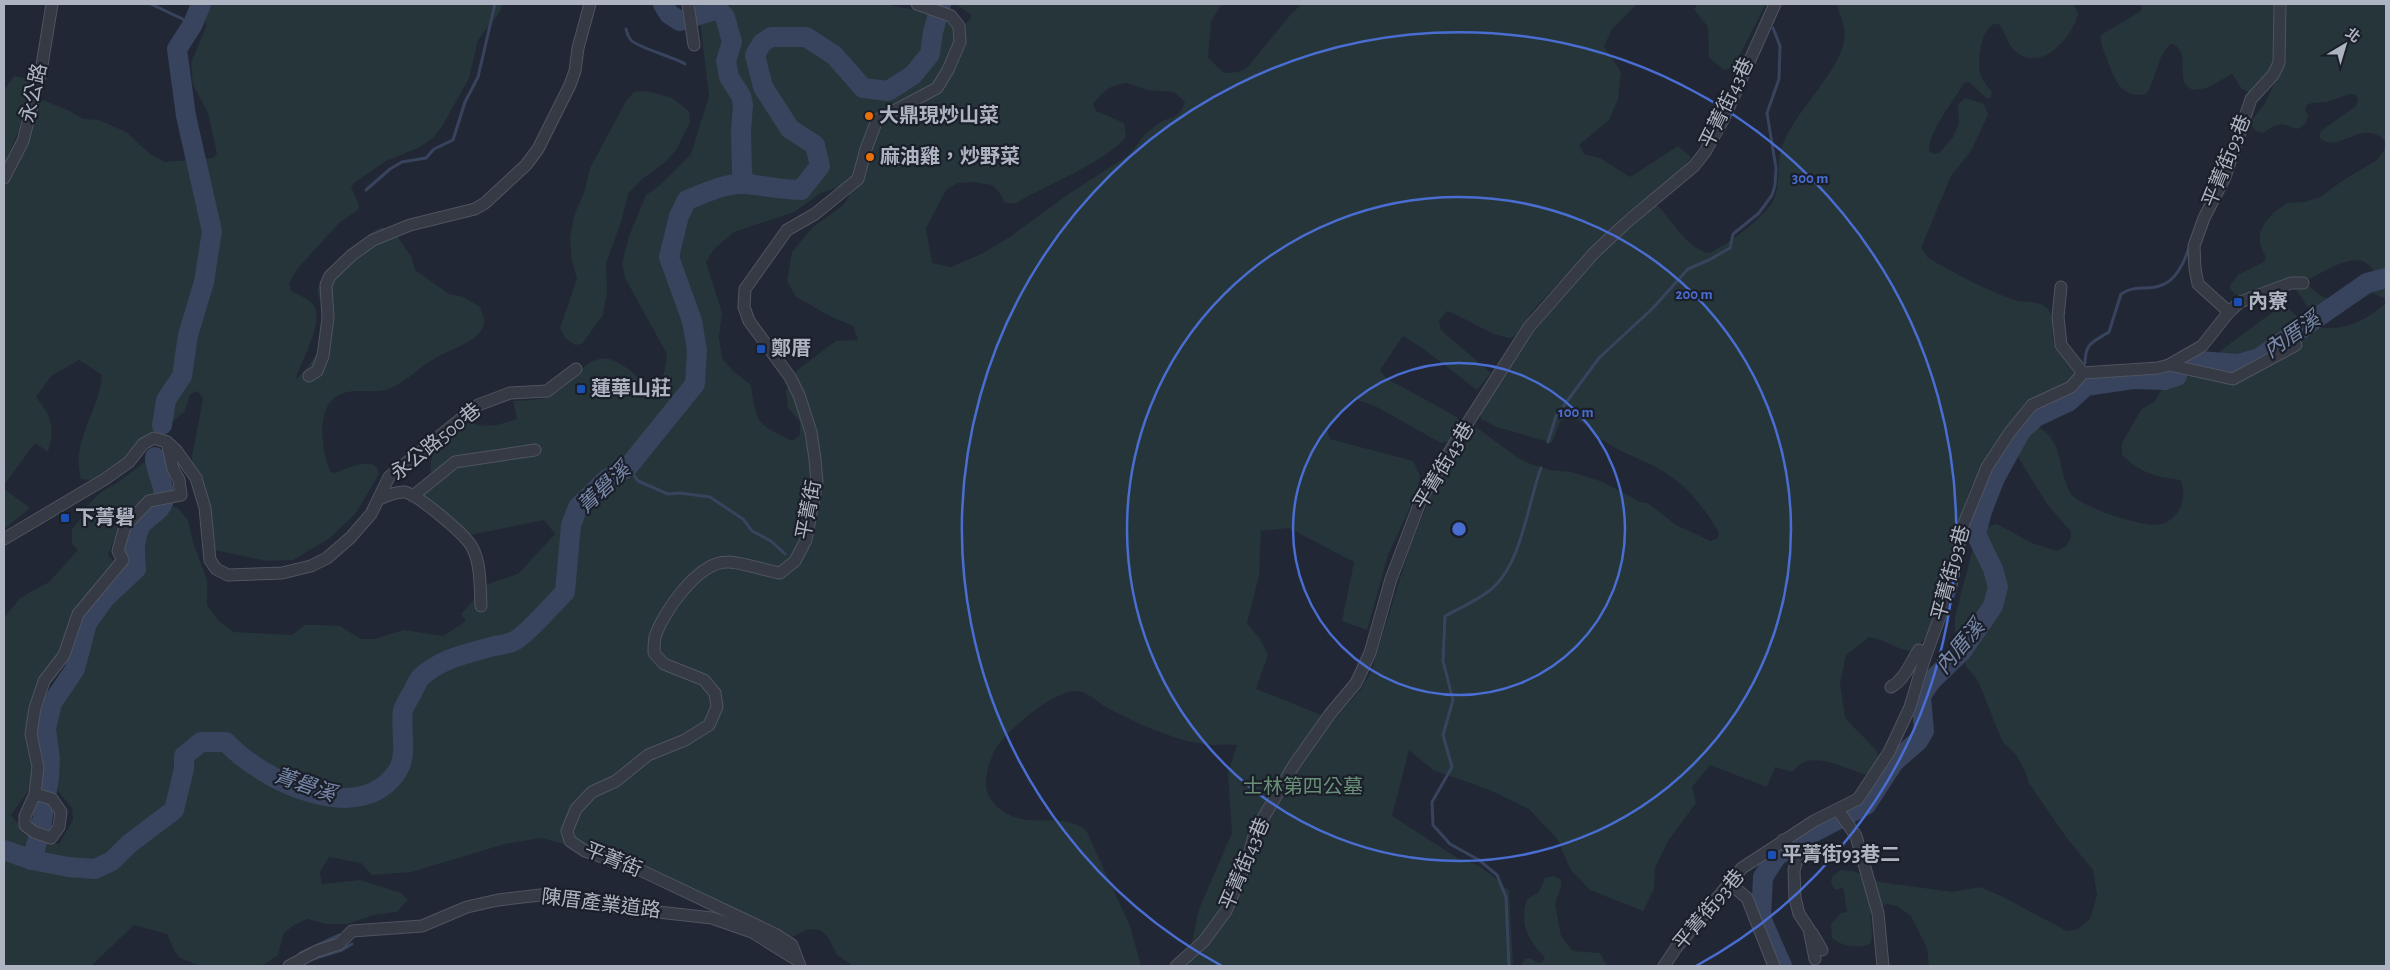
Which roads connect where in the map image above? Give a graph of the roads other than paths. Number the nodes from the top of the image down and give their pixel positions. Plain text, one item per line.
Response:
1 (52, 4) edge
2 (590, 4) edge
3 (688, 4) edge
4 (917, 4) edge
5 (1774, 4) edge
6 (2280, 4) edge
7 (694, 45) dead end
8 (4, 178) edge
9 (2303, 283) dead end
10 (2061, 287) dead end
11 (2229, 312) junction
12 (2296, 345) dead end
13 (2169, 365) junction
14 (576, 369) dead end
15 (2082, 373) junction
16 (309, 376) dead end
17 (167, 442) junction
18 (535, 450) dead end
19 (413, 496) junction
20 (379, 499) junction
21 (4, 539) edge
22 (481, 606) dead end
23 (1924, 660) junction
24 (1891, 687) dead end
25 (35, 794) junction
26 (1838, 810) junction
27 (1783, 840) junction
28 (1728, 882) junction
29 (1819, 954) dead end
30 (799, 963) edge
31 (289, 966) edge
32 (1176, 966) edge
33 (1664, 966) edge
34 (1774, 966) edge
35 (1883, 966) edge

1 - 8 street, 永公路
2 - 16 street
3 - 7 street
4 - 30 street, 平菁街
5 - 32 street, 平菁街43巷
6 - 11 street, 平菁街93巷
9 - 11 street
10 - 15 street
11 - 13 street
12 - 13 street
13 - 15 street
14 - 20 street, 永公路500巷
15 - 23 street, 平菁街93巷
17 - 20 street, 永公路500巷
17 - 21 street
17 - 25 street
18 - 19 street
19 - 20 street
19 - 22 street
23 - 24 street
23 - 26 street, 平菁街93巷
25 - 25 street
26 - 27 street, 平菁街93巷
26 - 35 street
27 - 28 street, 平菁街93巷
27 - 29 street
28 - 33 street, 平菁街93巷
28 - 34 street
30 - 31 street, 陳厝產業道路

